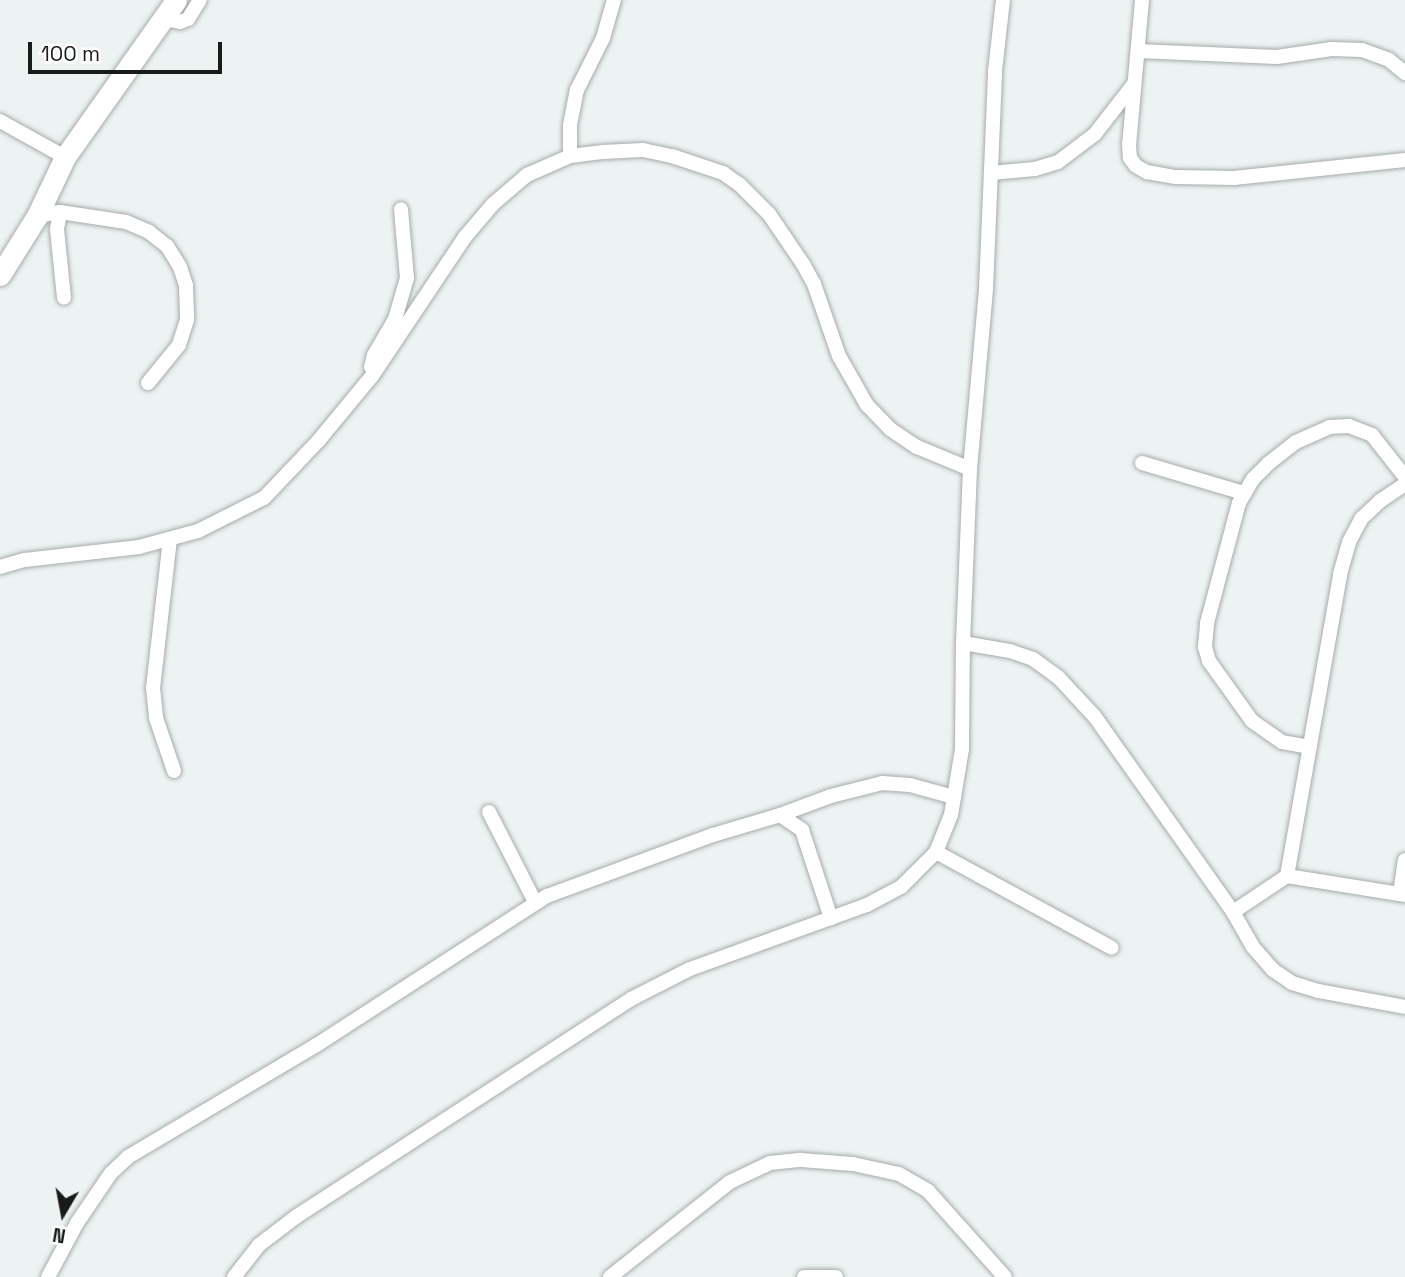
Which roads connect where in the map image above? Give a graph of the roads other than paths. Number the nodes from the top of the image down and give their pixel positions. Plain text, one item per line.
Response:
1 (176, 0) edge
2 (200, 0) edge
3 (614, 0) edge
4 (1003, 0) edge
5 (1142, 0) edge
6 (165, 19) junction
7 (1138, 51) junction
8 (1405, 73) edge
9 (1134, 84) junction
10 (0, 121) edge
11 (569, 156) junction
12 (65, 157) junction
13 (1405, 160) edge
14 (991, 173) junction
15 (401, 209) dead end
16 (60, 212) junction
17 (37, 216) junction
18 (0, 275) edge
19 (64, 298) dead end
20 (372, 376) junction
21 (148, 383) dead end
22 (1142, 463) dead end
23 (970, 469) junction
24 (1405, 477) edge
25 (1405, 484) edge
26 (1243, 493) junction
27 (170, 539) junction
28 (0, 567) edge
29 (963, 643) junction
30 (1310, 747) junction
31 (174, 771) dead end
32 (954, 797) junction
33 (489, 812) dead end
34 (780, 816) junction
35 (936, 852) junction
36 (1405, 860) edge
37 (1287, 876) junction
38 (1403, 895) edge
39 (535, 902) junction
40 (1233, 912) junction
41 (831, 918) junction
42 (1112, 948) dead end
43 (1405, 1007) edge
44 (48, 1277) edge
45 (234, 1277) edge
46 (610, 1277) edge
47 (804, 1277) edge
48 (836, 1277) edge
49 (1005, 1277) edge

1 - 6 street
2 - 6 street
3 - 11 street
4 - 14 street
5 - 7 street
6 - 12 street
7 - 8 street
7 - 9 street
9 - 13 street
9 - 14 street
10 - 12 street
11 - 20 street
11 - 23 street
12 - 17 street
14 - 23 street
15 - 20 street
16 - 17 street
16 - 19 street
16 - 21 street
17 - 18 street
20 - 27 street
22 - 26 street
23 - 29 street
24 - 26 street
25 - 30 street
26 - 30 street
27 - 28 street
27 - 31 street
29 - 32 street
29 - 40 street
30 - 37 street
32 - 34 street
32 - 35 street
33 - 39 street
34 - 39 street
34 - 41 street
35 - 41 street
35 - 42 street
36 - 38 street
37 - 38 street
37 - 40 street
39 - 44 street
40 - 43 street
41 - 45 street
46 - 49 street
47 - 48 street

